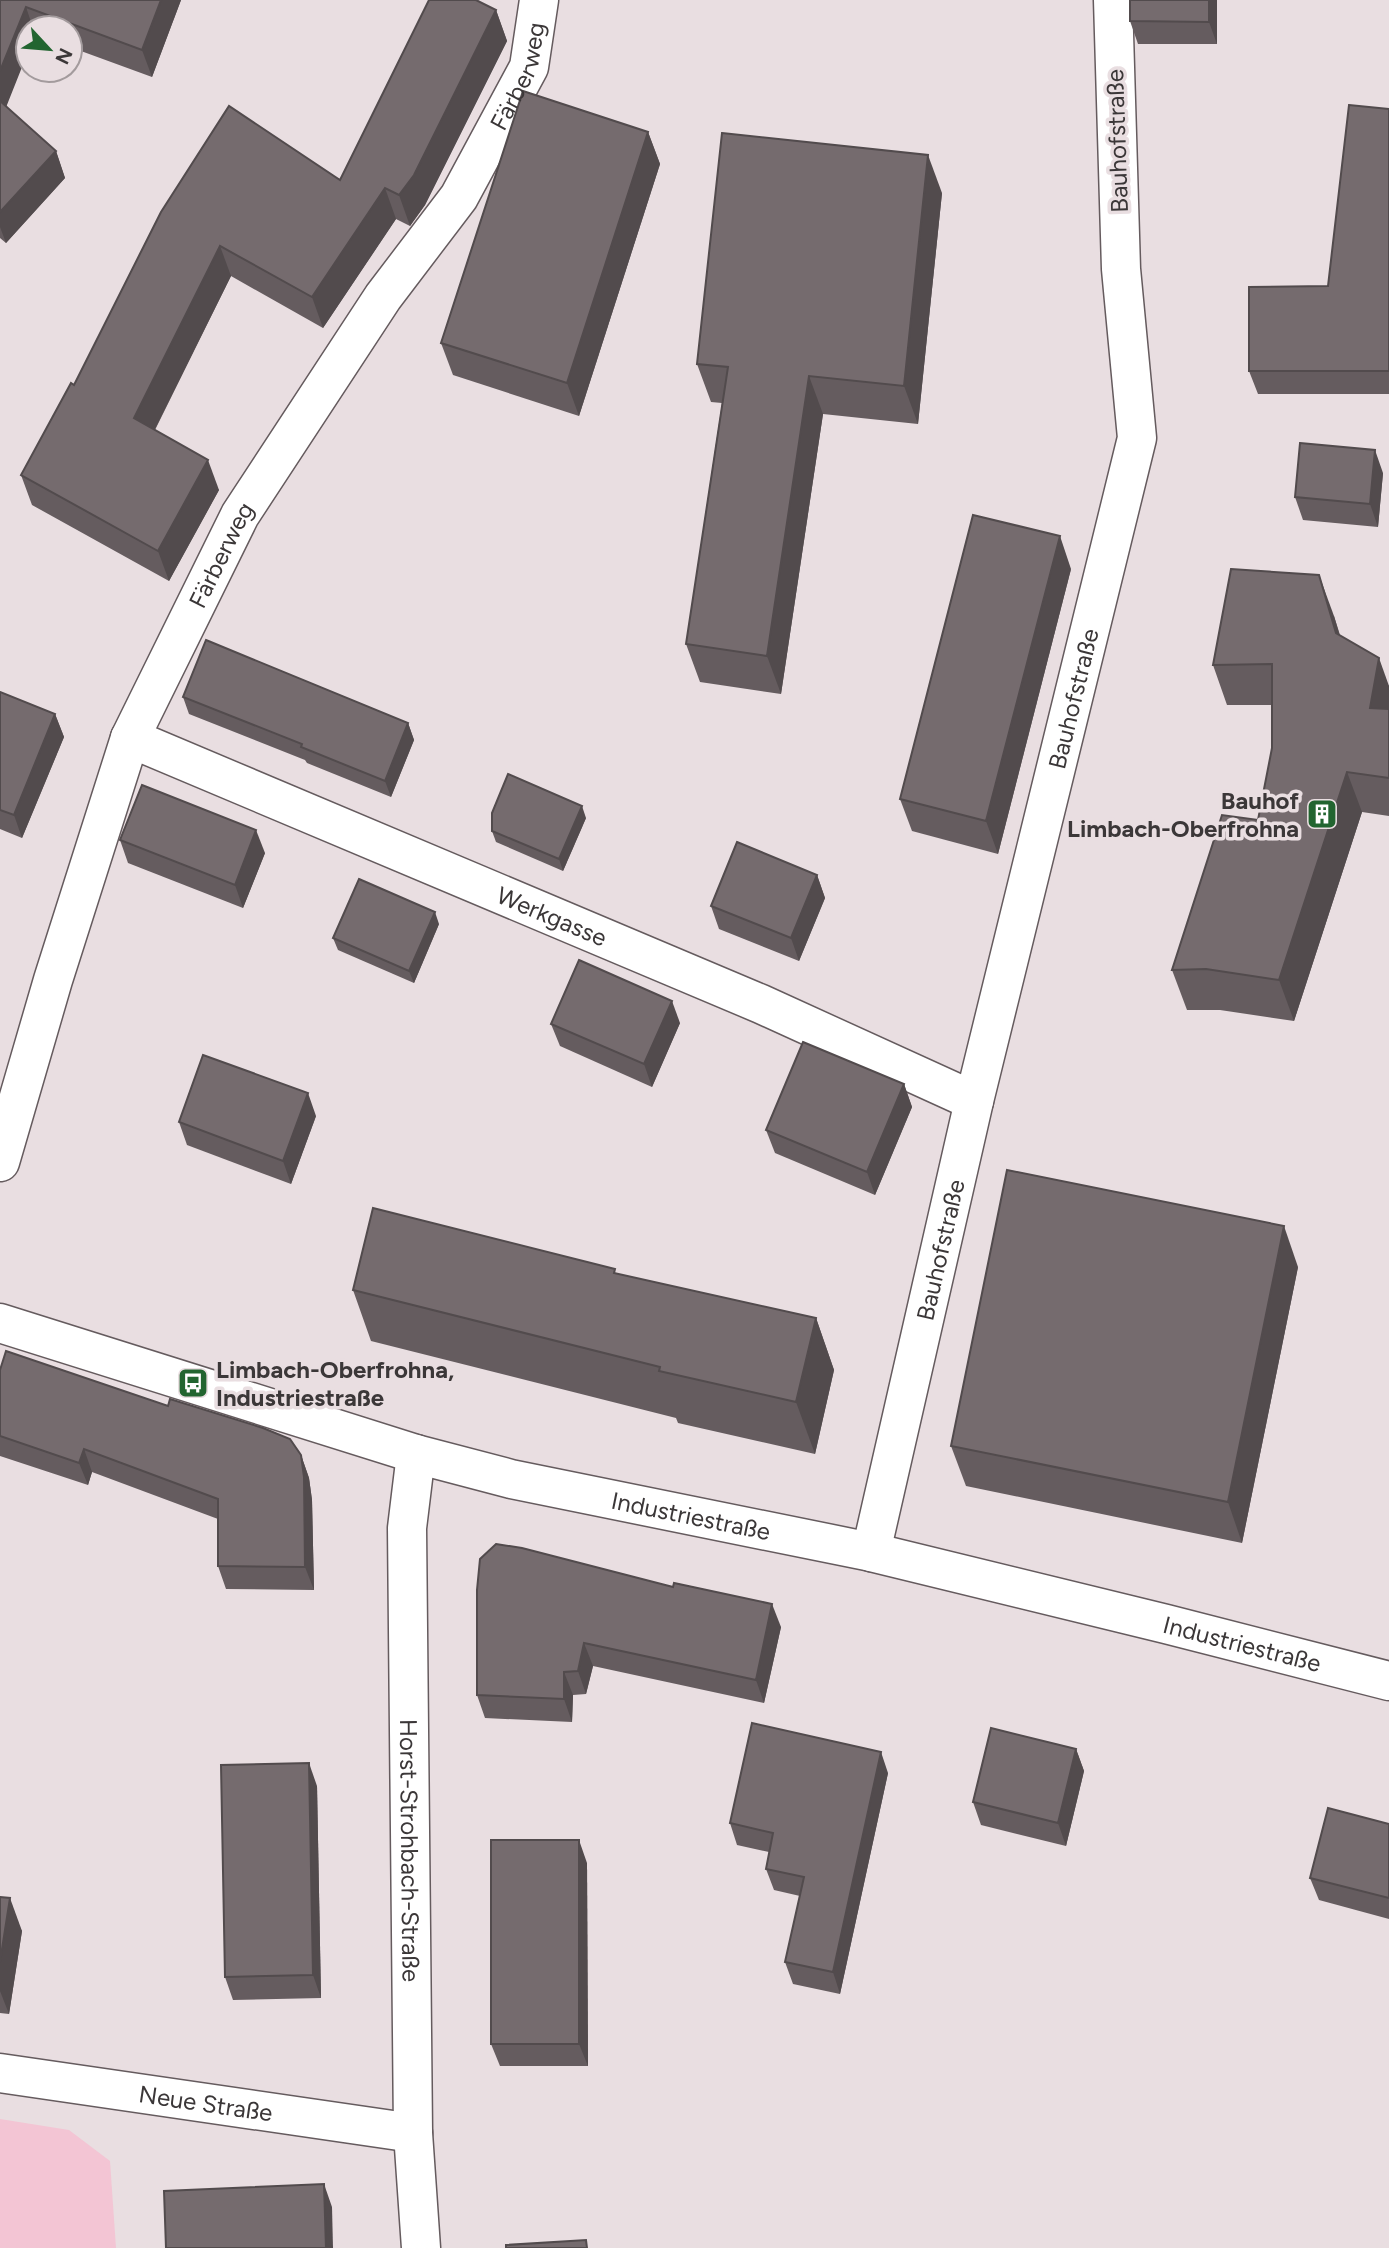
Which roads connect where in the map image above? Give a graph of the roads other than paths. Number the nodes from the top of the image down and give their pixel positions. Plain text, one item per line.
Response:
1 (539, 0) edge
2 (1113, 0) edge
3 (130, 738) junction
4 (974, 1101) junction
5 (0, 1162) edge
6 (0, 1323) edge
7 (416, 1454) junction
8 (871, 1552) junction
9 (1389, 1681) edge
10 (0, 2073) edge
11 (413, 2133) junction
12 (421, 2248) edge

1 - 3 street, Färberweg
2 - 4 street, Bauhofstraße
3 - 4 street, Werkgasse
3 - 5 street, Färberweg
4 - 8 street, Bauhofstraße
6 - 7 street, Industriestraße
7 - 8 street, Industriestraße
7 - 11 street, Horst-Strohbach-Straße
8 - 9 street, Industriestraße
10 - 11 street, Neue Straße
11 - 12 street, Horst-Strohbach-Straße

